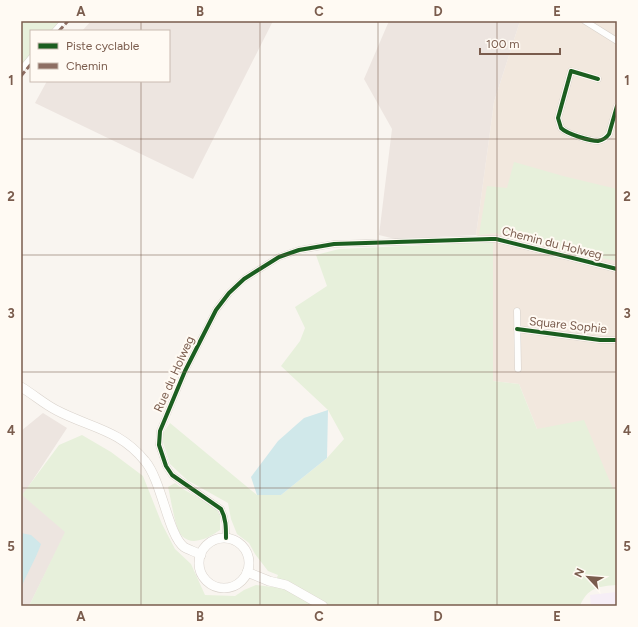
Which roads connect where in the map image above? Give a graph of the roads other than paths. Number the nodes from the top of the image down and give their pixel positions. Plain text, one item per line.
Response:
1 (64, 21) edge
2 (585, 21) edge
3 (56, 30) edge
4 (617, 41) edge
5 (30, 59) edge
6 (21, 70) edge
7 (598, 79) dead end
8 (617, 106) edge
9 (482, 239) joint
10 (617, 269) edge
11 (517, 311) dead end
12 (517, 329) junction
13 (617, 340) edge
14 (518, 369) dead end
15 (21, 386) edge
16 (226, 538) junction
17 (201, 555) junction
18 (247, 572) junction
19 (323, 606) edge

1 - 3 street
2 - 4 street
5 - 6 street
7 - 8 street
9 - 10 street, Chemin du Holweg
9 - 16 street, Rue du Holweg
11 - 12 street, Square Sophie
12 - 13 street, Square Sophie
12 - 14 street, Square Sophie
15 - 17 main road
16 - 17 main road
16 - 18 main road
17 - 18 main road
18 - 19 main road

